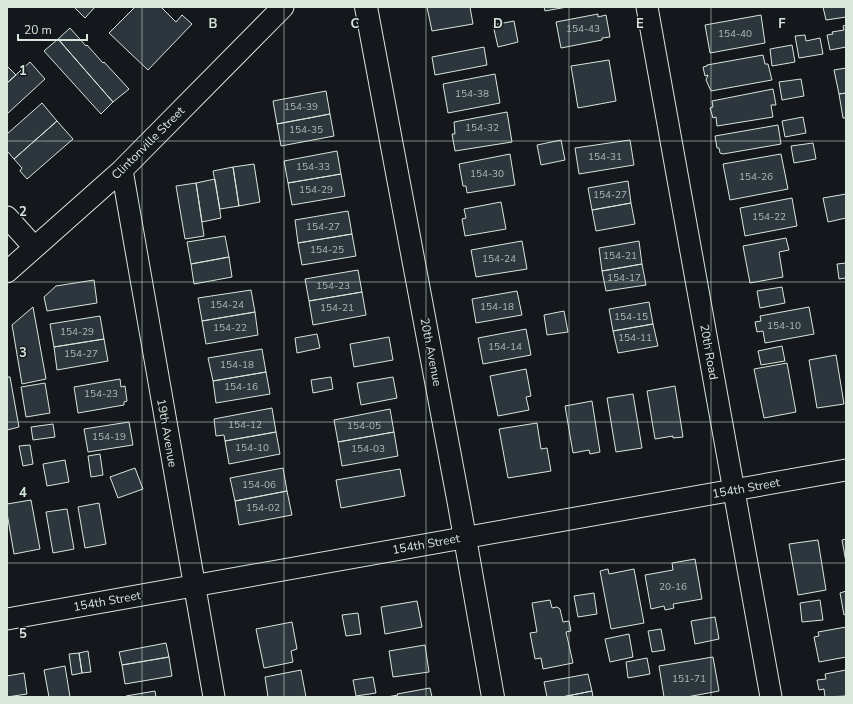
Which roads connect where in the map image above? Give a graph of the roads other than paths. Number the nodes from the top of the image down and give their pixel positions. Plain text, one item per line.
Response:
1 (282, 7) edge
2 (366, 7) edge
3 (647, 7) edge
4 (122, 170) junction
5 (7, 217) edge
6 (34, 247) junction
7 (7, 272) edge
8 (846, 470) edge
9 (734, 490) junction
10 (464, 537) junction
11 (194, 585) junction
12 (7, 619) edge
13 (214, 697) edge
14 (493, 697) edge
15 (771, 697) edge

1 - 4 street, Clintonville Street
2 - 10 street, 20th Avenue
3 - 9 street, 20th Road
4 - 6 street, Clintonville Street
4 - 11 street, 19th Avenue
5 - 6 street
6 - 7 street, Clintonville Street
8 - 9 street, 154th Street
9 - 10 street, 154th Street
9 - 15 street, 20th Road
10 - 11 street, 154th Street
10 - 14 street, 20th Avenue
11 - 12 street, 154th Street
11 - 13 street, 19th Avenue

